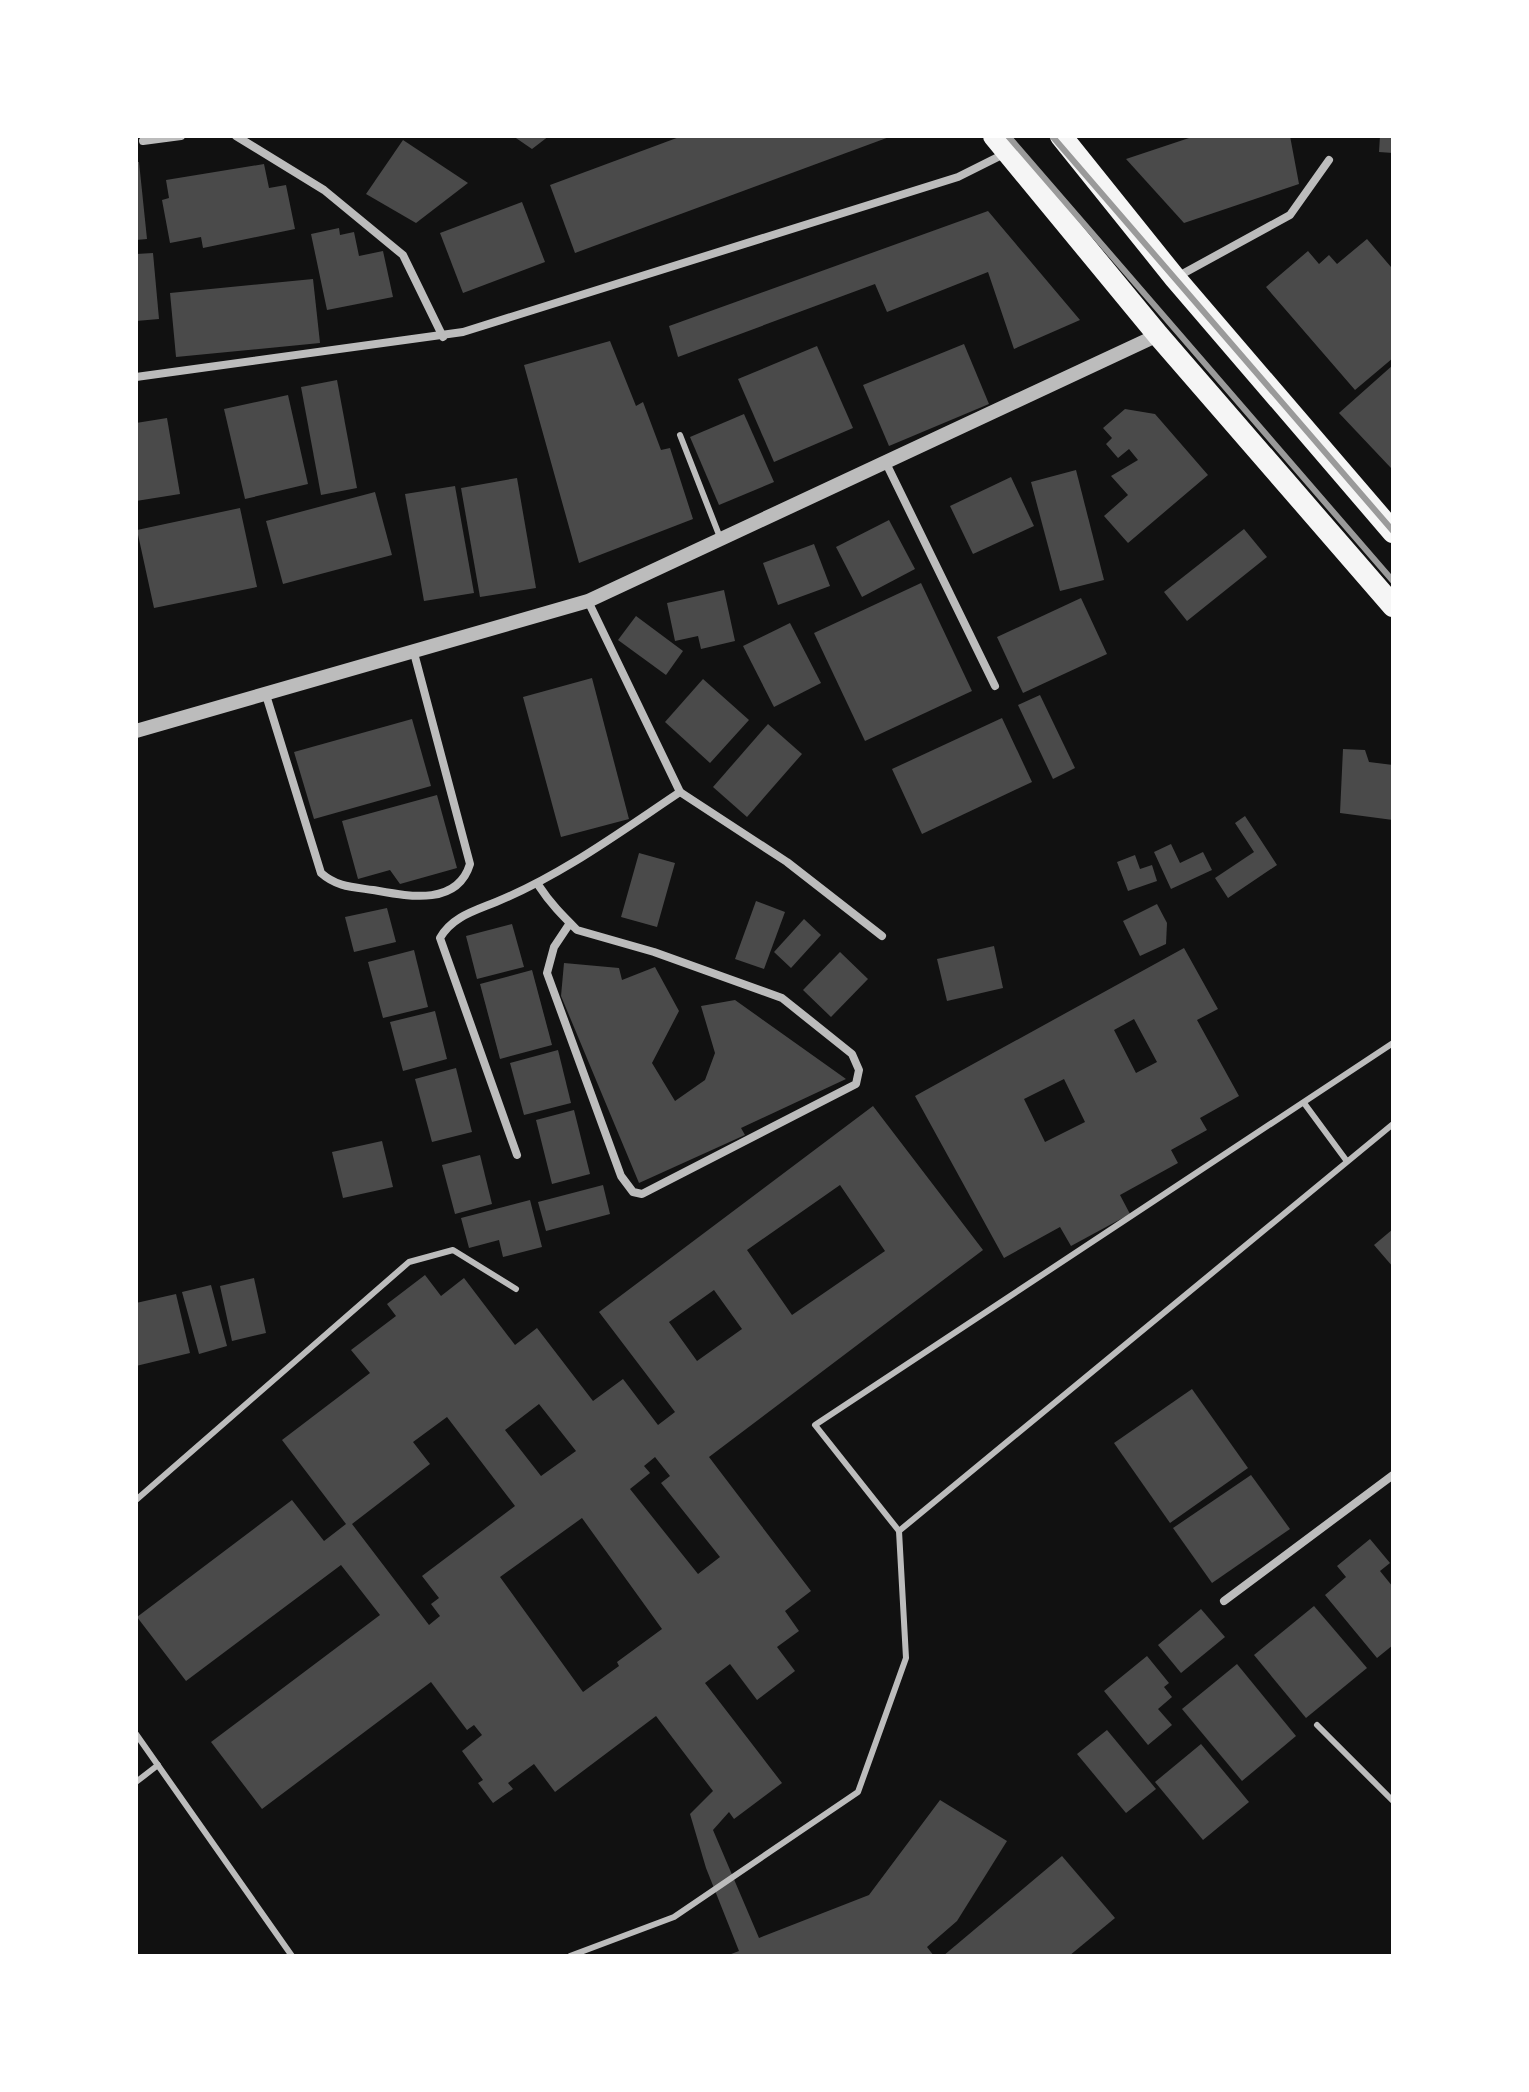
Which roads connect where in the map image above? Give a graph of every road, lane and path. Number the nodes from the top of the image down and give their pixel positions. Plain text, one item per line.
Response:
1 (181, 136) edge
2 (236, 136) edge
3 (1061, 136) edge
4 (143, 141) dead end
5 (1001, 144) edge
6 (1329, 160) dead end
7 (1175, 278) junction
8 (1158, 335) junction
9 (443, 337) junction
10 (136, 377) edge
11 (680, 435) dead end
12 (885, 461) junction
13 (1393, 532) edge
14 (721, 540) junction
15 (588, 601) junction
16 (1393, 606) edge
17 (414, 653) junction
18 (995, 686) dead end
19 (266, 695) junction
20 (136, 731) edge
21 (680, 792) junction
22 (539, 886) junction
23 (570, 923) junction
24 (882, 936) dead end
25 (1393, 1043) edge
26 (1304, 1103) junction
27 (1393, 1124) edge
28 (517, 1155) dead end
29 (1346, 1160) junction
30 (516, 1289) dead end
31 (1393, 1475) edge
32 (136, 1500) edge
33 (899, 1531) junction
34 (1224, 1601) dead end
35 (1317, 1725) dead end
36 (136, 1734) edge
37 (158, 1765) junction
38 (136, 1782) edge
39 (1393, 1801) edge
40 (292, 1956) edge
41 (570, 1956) edge

1 - 4 street
2 - 9 street
3 - 7 highway
5 - 8 highway
5 - 9 street
6 - 7 street
7 - 13 highway
8 - 12 street
8 - 16 highway
9 - 10 street
11 - 14 lane
12 - 14 street
12 - 18 street
14 - 15 street
15 - 17 street
15 - 21 street
17 - 19 street
17 - 19 street
19 - 20 street
21 - 22 street
21 - 24 street
22 - 23 street
22 - 28 street
23 - 23 street
25 - 26 lane
26 - 29 lane
26 - 33 lane
27 - 29 lane
29 - 33 lane
30 - 32 lane
31 - 34 street
33 - 41 lane
35 - 39 lane
36 - 37 lane
37 - 38 lane
37 - 40 lane

